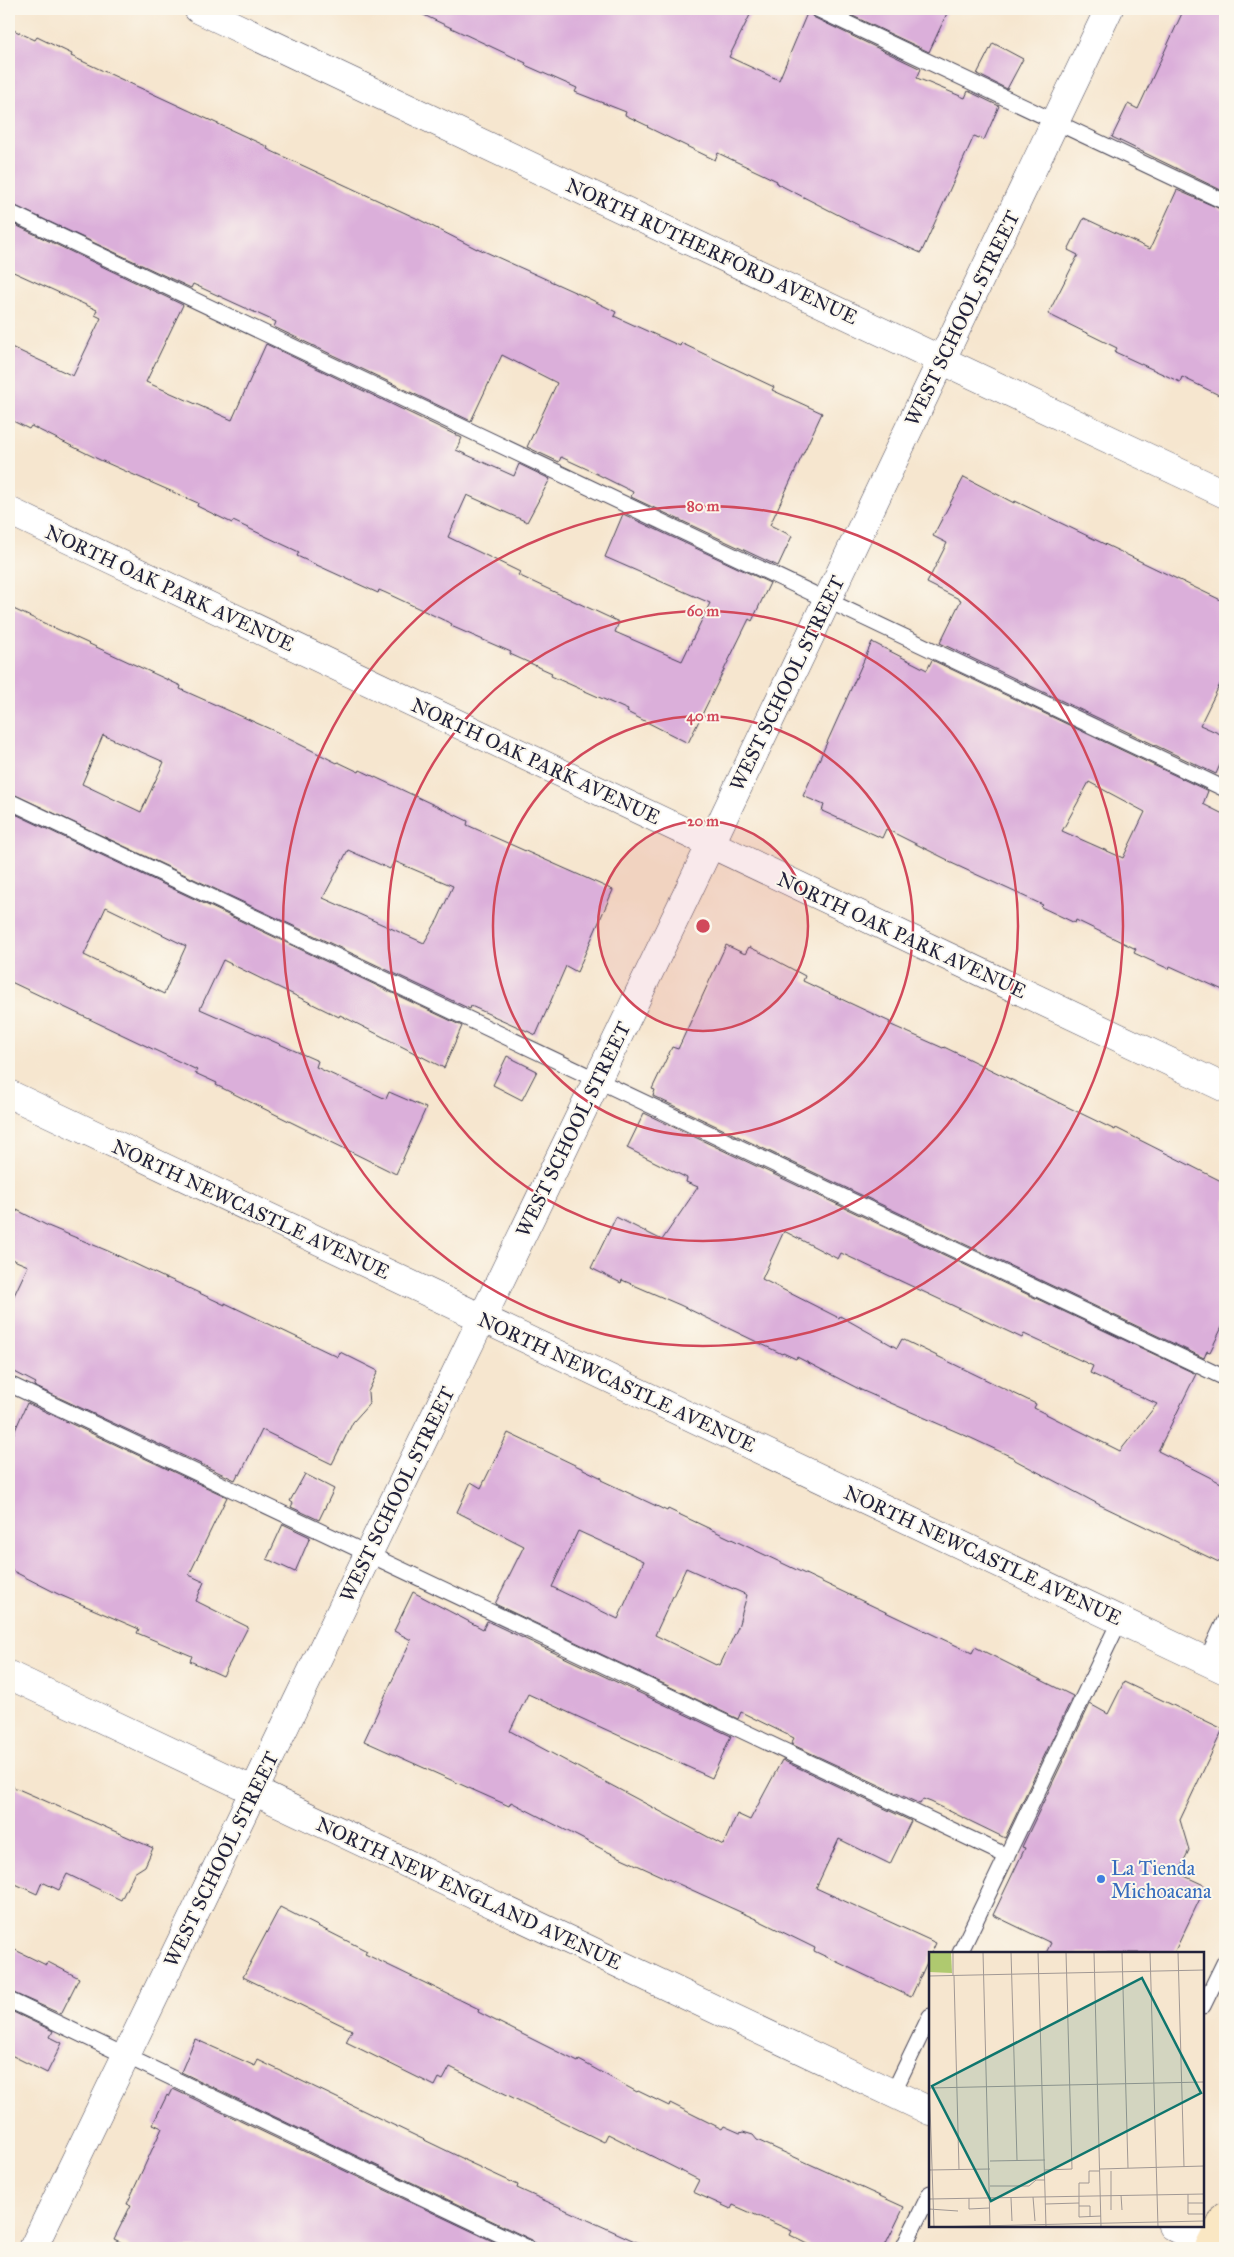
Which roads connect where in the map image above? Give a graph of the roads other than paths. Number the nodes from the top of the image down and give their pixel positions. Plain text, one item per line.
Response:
1 (198, 9) edge
2 (817, 9) edge
3 (1109, 9) edge
4 (1055, 122) junction
5 (1225, 202) edge
6 (9, 212) edge
7 (942, 360) junction
8 (1225, 494) edge
9 (9, 511) edge
10 (827, 600) junction
11 (1225, 789) edge
12 (9, 801) edge
13 (710, 844) junction
14 (596, 1080) junction
15 (1225, 1088) edge
16 (9, 1094) edge
17 (482, 1318) junction
18 (1225, 1378) edge
19 (9, 1384) edge
20 (368, 1554) junction
21 (1120, 1620) junction
22 (1225, 1620) edge
23 (1216, 1665) edge
24 (9, 1675) edge
25 (253, 1791) junction
26 (1007, 1856) junction
27 (960, 1952) edge
28 (1225, 1961) edge
29 (9, 2000) edge
30 (1204, 2004) edge
31 (929, 2018) edge
32 (126, 2056) junction
33 (893, 2094) junction
34 (929, 2111) edge
35 (929, 2195) edge
36 (1225, 2216) edge
37 (1174, 2227) edge
38 (1212, 2247) edge
39 (33, 2248) edge
40 (528, 2248) edge
41 (903, 2248) edge

1 - 7 street, NORTH RUTHERFORD AVENUE
2 - 4 lane
3 - 4 street, WEST SCHOOL STREET
4 - 5 lane
4 - 7 street, WEST SCHOOL STREET
6 - 10 lane
7 - 8 street, NORTH RUTHERFORD AVENUE
7 - 10 street, WEST SCHOOL STREET
9 - 13 street, NORTH OAK PARK AVENUE
10 - 11 lane
10 - 13 street, WEST SCHOOL STREET
12 - 14 lane
13 - 14 street, WEST SCHOOL STREET
13 - 15 street, NORTH OAK PARK AVENUE
14 - 17 street, WEST SCHOOL STREET
14 - 18 lane
16 - 17 street, NORTH NEWCASTLE AVENUE
17 - 20 street, WEST SCHOOL STREET
17 - 21 street, NORTH NEWCASTLE AVENUE
19 - 20 lane
20 - 25 street, WEST SCHOOL STREET
20 - 26 lane
21 - 23 street, NORTH NEWCASTLE AVENUE
21 - 26 lane
22 - 23 lane
24 - 25 street, NORTH NEW ENGLAND AVENUE
25 - 32 street, WEST SCHOOL STREET
25 - 33 street, NORTH NEW ENGLAND AVENUE
26 - 27 lane
28 - 30 lane
29 - 32 lane
31 - 33 lane
32 - 39 street, WEST SCHOOL STREET
32 - 40 lane
33 - 34 street, NORTH NEW ENGLAND AVENUE
35 - 41 lane
36 - 38 main road
37 - 38 street

